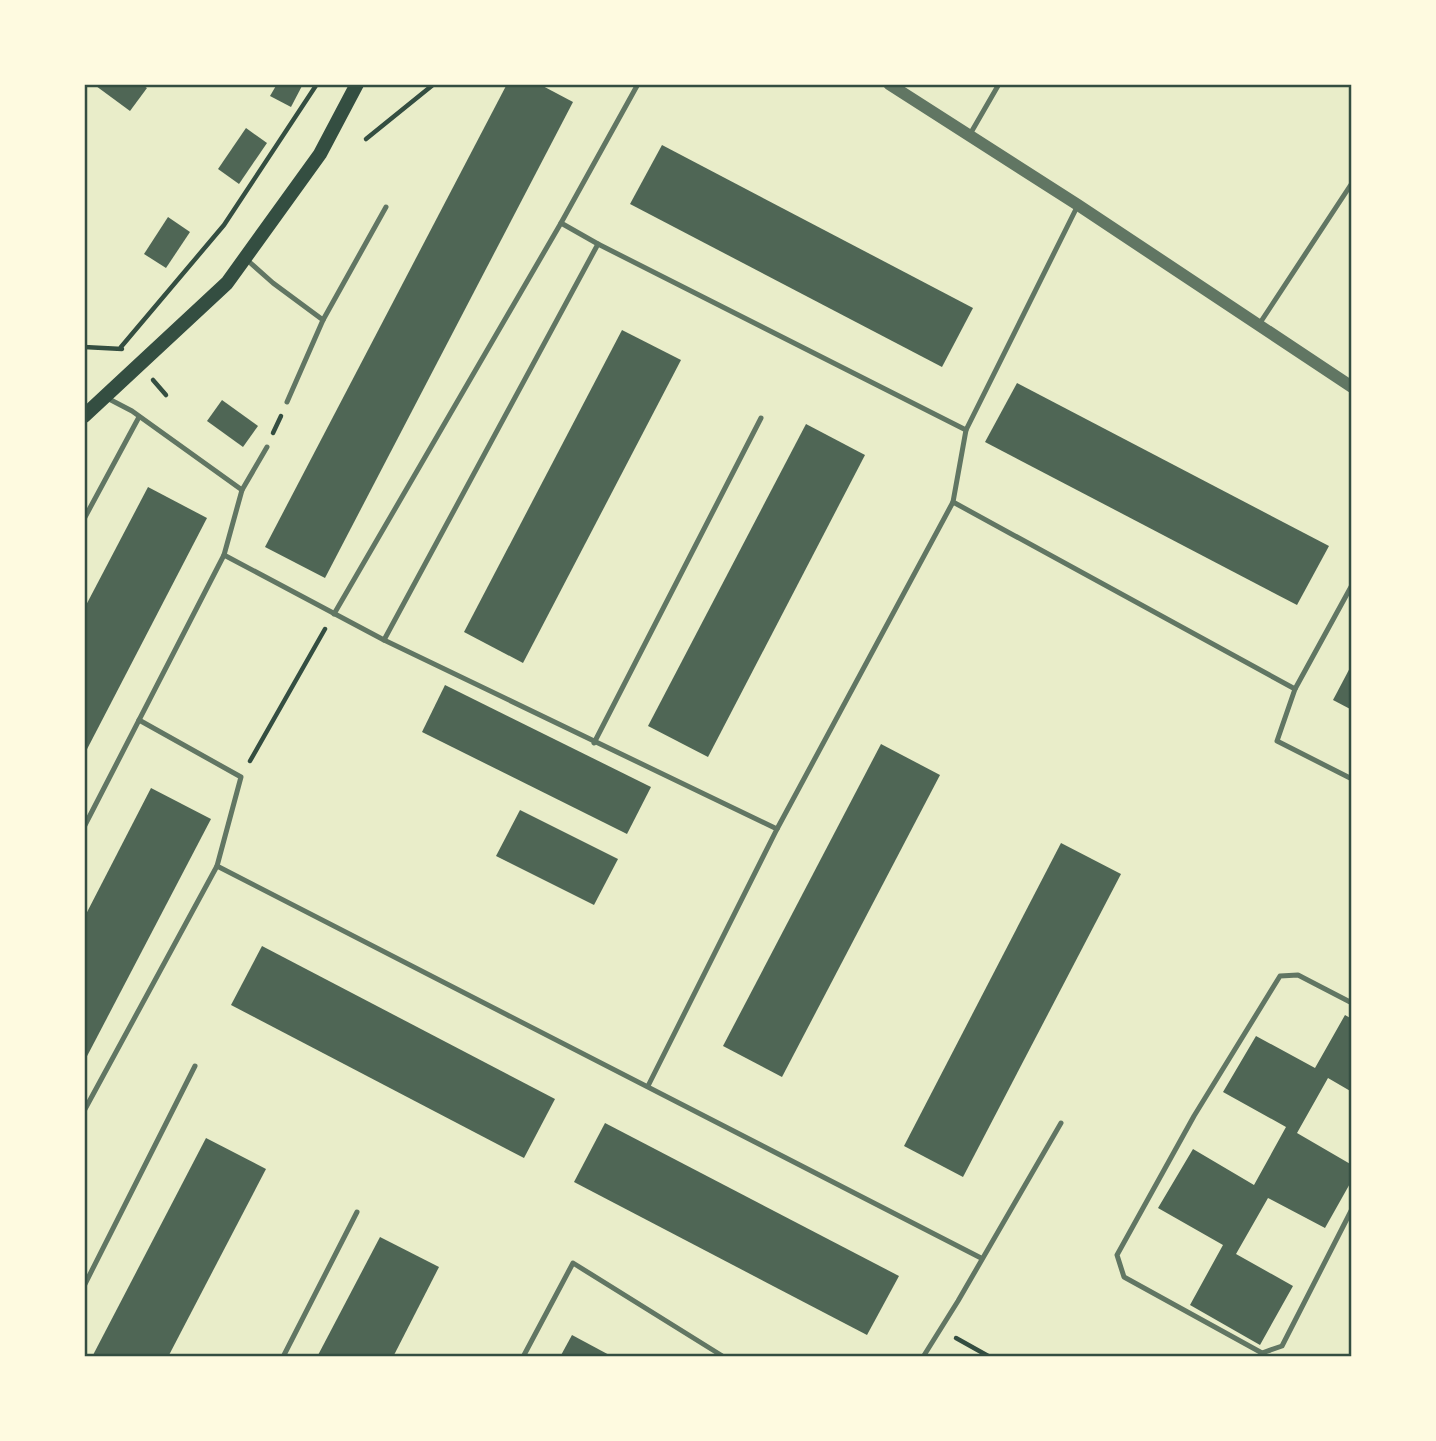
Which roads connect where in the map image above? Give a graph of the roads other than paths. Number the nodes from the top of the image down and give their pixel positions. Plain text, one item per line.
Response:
1 (357, 84) edge
2 (638, 84) edge
3 (889, 84) edge
4 (999, 84) edge
5 (969, 136) junction
6 (1352, 183) edge
7 (1077, 205) junction
8 (386, 207) dead end
9 (561, 223) junction
10 (598, 244) junction
11 (245, 258) junction
12 (323, 320) junction
13 (1258, 326) junction
14 (1352, 387) edge
15 (104, 397) junction
16 (287, 402) road end
17 (84, 416) edge
18 (139, 417) junction
19 (761, 418) dead end
20 (966, 430) junction
21 (267, 447) road end
22 (242, 490) junction
23 (953, 502) junction
24 (84, 519) edge
25 (224, 555) junction
26 (1352, 585) edge
27 (334, 614) junction
28 (384, 640) junction
29 (1295, 689) junction
30 (139, 720) junction
31 (594, 743) junction
32 (1352, 779) edge
33 (84, 827) edge
34 (777, 830) junction
35 (217, 866) junction
36 (1352, 1003) edge
37 (195, 1066) dead end
38 (648, 1086) junction
39 (84, 1111) edge
40 (1061, 1123) dead end
41 (1352, 1209) edge
42 (357, 1212) dead end
43 (981, 1258) junction
44 (84, 1286) edge
45 (283, 1357) edge
46 (523, 1357) edge
47 (724, 1357) edge
48 (923, 1357) edge

1 - 11 main road
2 - 9 lane
3 - 5 street
4 - 5 lane
5 - 7 street
6 - 13 lane
7 - 13 street
7 - 20 lane
8 - 12 lane
9 - 10 lane
9 - 27 lane
10 - 20 lane
10 - 28 lane
11 - 12 lane
11 - 15 main road
12 - 16 lane
13 - 14 street
15 - 17 main road
15 - 18 lane
18 - 22 lane
18 - 24 lane
19 - 31 lane
20 - 23 lane
21 - 22 lane
22 - 25 lane
23 - 29 lane
23 - 34 lane
25 - 27 lane
25 - 30 lane
26 - 29 lane
27 - 28 lane
28 - 31 lane
29 - 32 lane
30 - 33 lane
30 - 35 lane
31 - 34 lane
34 - 38 lane
35 - 38 lane
35 - 39 lane
36 - 41 lane
37 - 44 lane
38 - 43 lane
40 - 43 lane
42 - 45 lane
43 - 48 lane
46 - 47 lane

